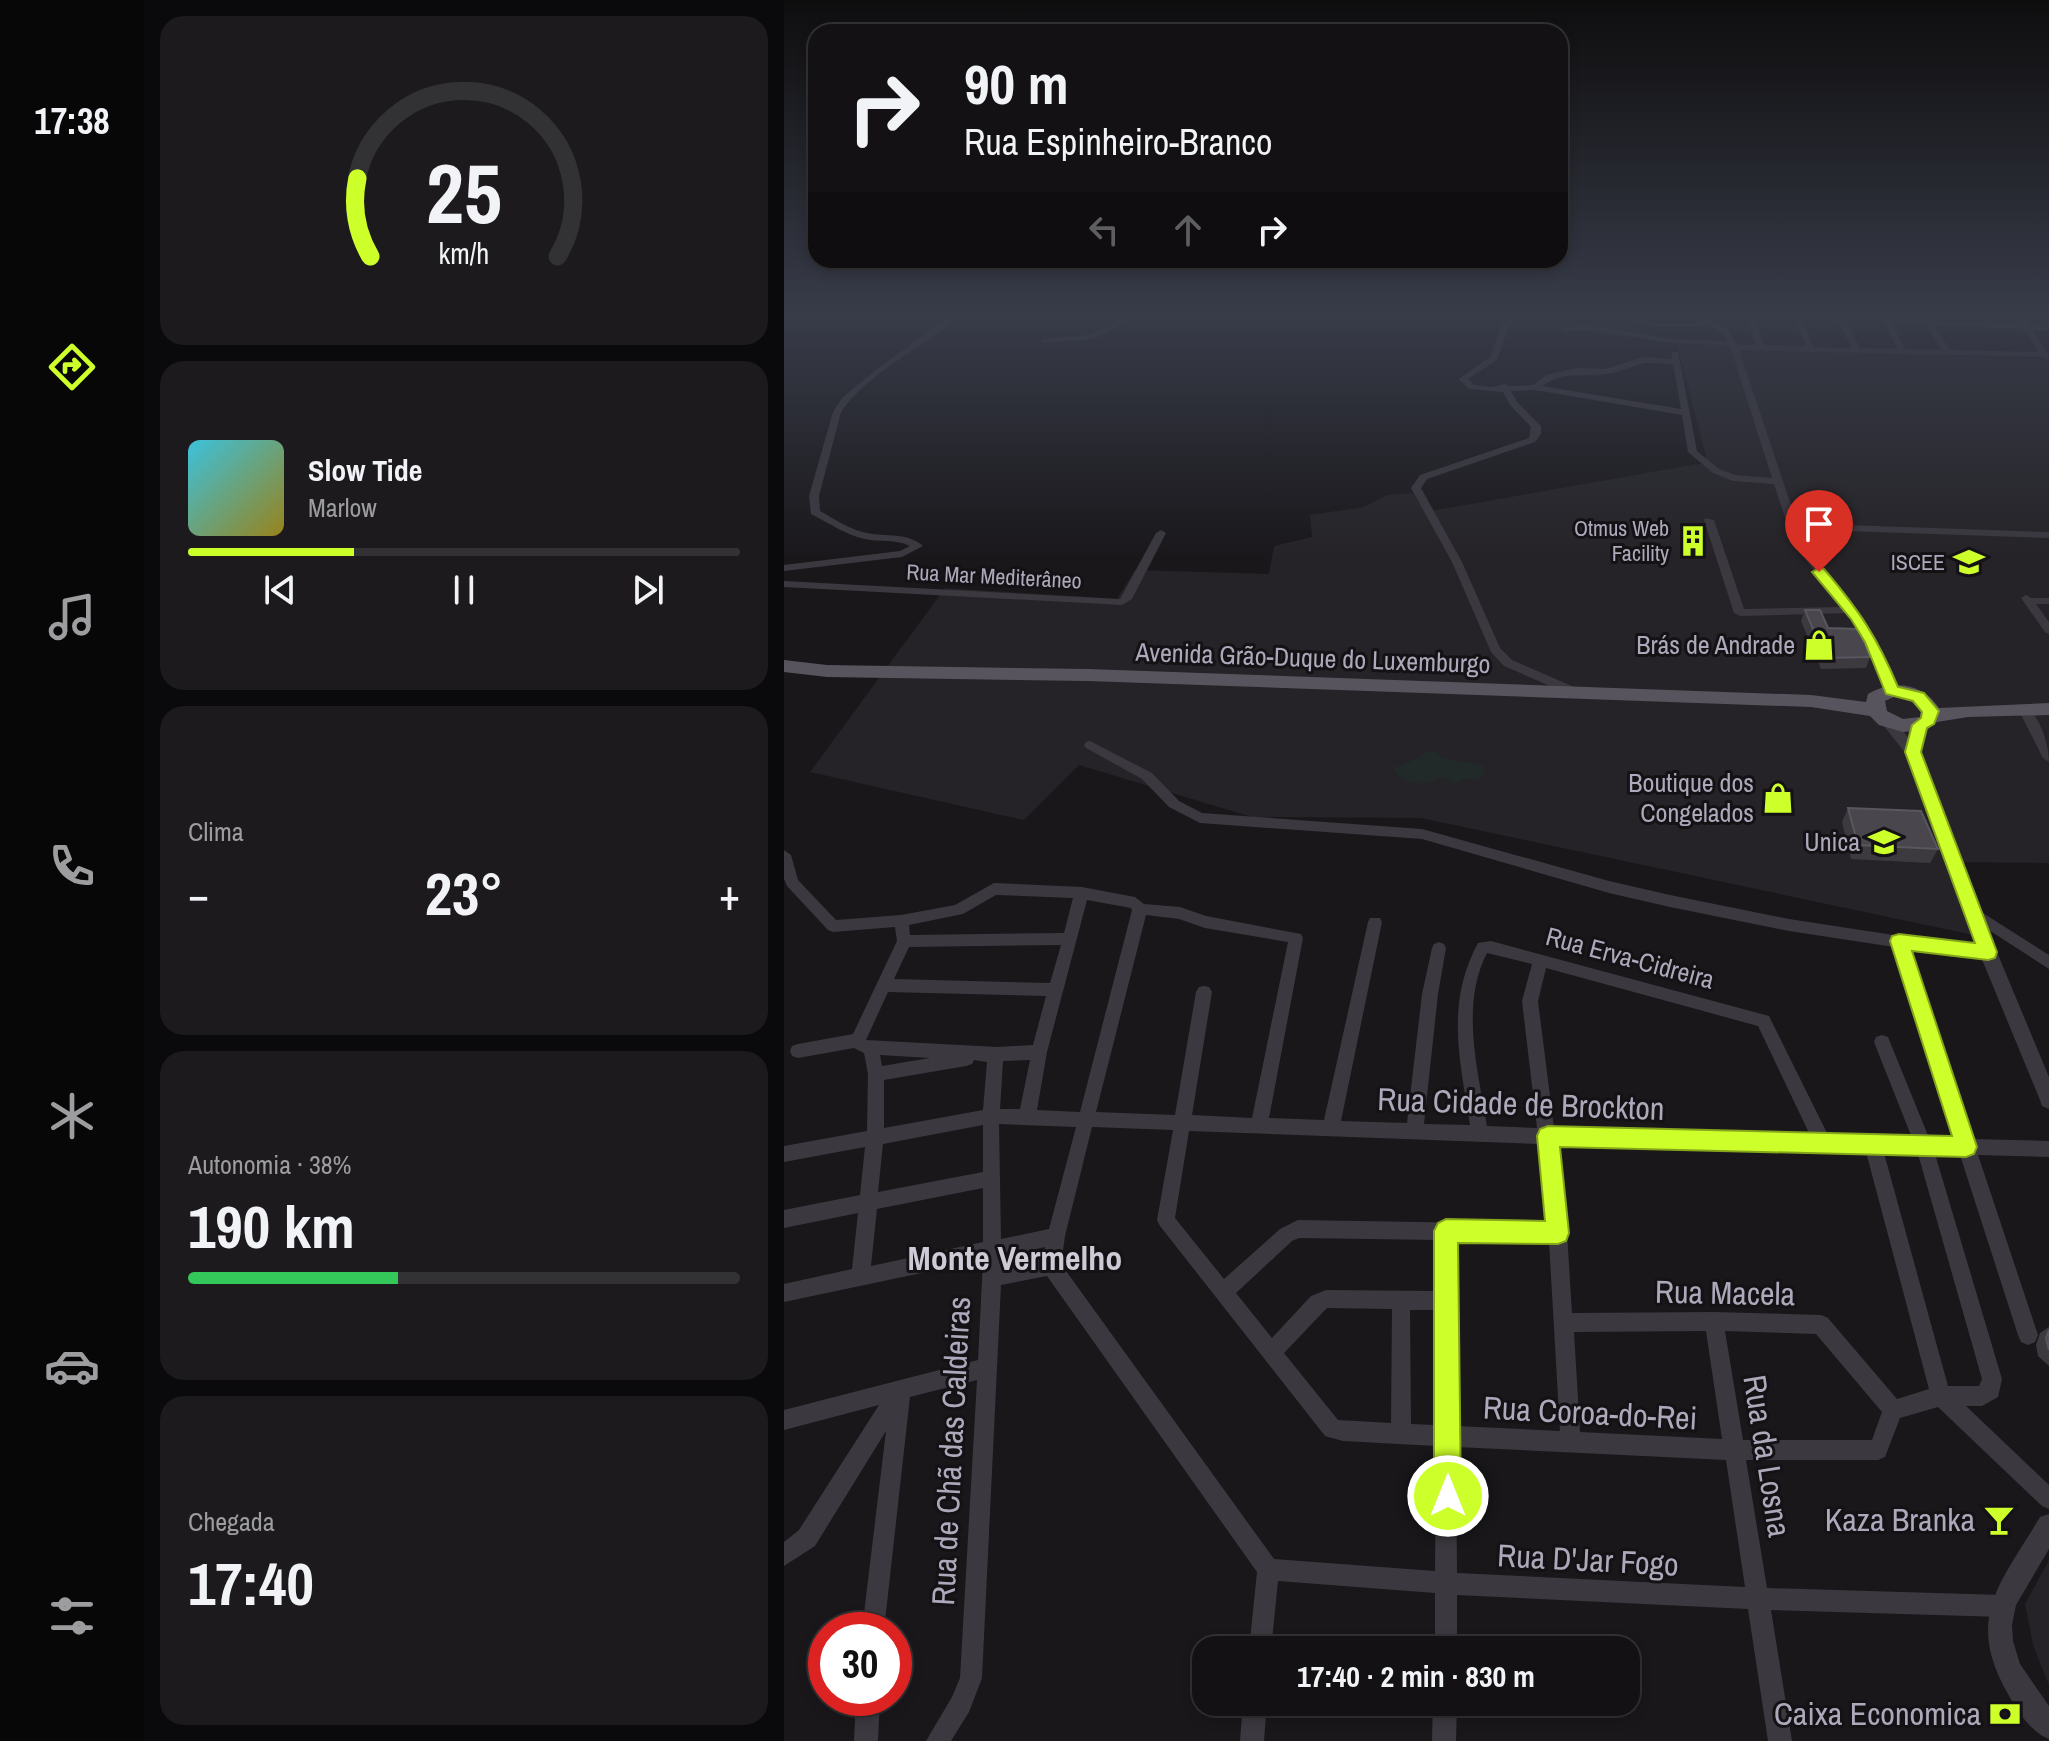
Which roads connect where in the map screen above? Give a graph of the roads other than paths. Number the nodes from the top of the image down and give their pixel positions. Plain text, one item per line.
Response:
1 (850, 396) edge
2 (1510, 396) edge
3 (1589, 396) edge
4 (1683, 396) edge
5 (1751, 396) edge
6 (1686, 413) junction
7 (1779, 481) junction
8 (1709, 520) dead end
9 (1796, 529) junction
10 (1161, 533) dead end
11 (2049, 535) edge
12 (784, 568) edge
13 (784, 584) edge
14 (2049, 601) edge
15 (1850, 610) junction
16 (2049, 630) edge
17 (784, 666) edge
18 (1577, 693) junction
19 (1918, 697) junction
20 (1882, 705) junction
21 (2024, 709) junction
22 (2049, 709) edge
23 (1968, 711) junction
24 (1925, 720) junction
25 (1090, 745) dead end
26 (1913, 752) junction
27 (2049, 758) edge
28 (784, 855) edge
29 (788, 884) edge
30 (1082, 893) junction
31 (1140, 909) junction
32 (1972, 912) junction
33 (901, 921) junction
34 (1375, 922) dead end
35 (1069, 939) junction
36 (904, 941) junction
37 (1899, 941) junction
38 (1439, 948) dead end
39 (1988, 952) junction
40 (1541, 959) junction
41 (2049, 963) edge
42 (883, 985) junction
43 (1056, 990) junction
44 (1204, 992) dead end
45 (1882, 1042) dead end
46 (864, 1044) junction
47 (798, 1051) dead end
48 (1039, 1052) junction
49 (996, 1054) junction
50 (876, 1074) junction
51 (2049, 1100) edge
52 (991, 1116) junction
53 (1027, 1118) junction
54 (1087, 1120) junction
55 (1181, 1123) junction
56 (1259, 1125) junction
57 (1331, 1129) junction
58 (1415, 1131) junction
59 (1480, 1134) junction
60 (1548, 1136) junction
61 (875, 1137) junction
62 (1822, 1141) junction
63 (1873, 1145) junction
64 (1966, 1147) junction
65 (1925, 1148) junction
66 (2049, 1149) edge
67 (784, 1154) edge
68 (992, 1178) junction
69 (870, 1201) junction
70 (784, 1219) edge
71 (1446, 1231) junction
72 (1558, 1233) junction
73 (1056, 1236) junction
74 (993, 1247) junction
75 (1051, 1266) junction
76 (861, 1275) junction
77 (992, 1278) junction
78 (1225, 1291) junction
79 (784, 1293) edge
80 (1401, 1300) junction
81 (1446, 1301) junction
82 (1714, 1321) junction
83 (1564, 1323) junction
84 (2028, 1335) dead end
85 (1272, 1351) junction
86 (989, 1367) junction
87 (901, 1389) junction
88 (1941, 1396) junction
89 (1893, 1410) junction
90 (784, 1420) edge
91 (1401, 1435) junction
92 (1448, 1437) junction
93 (1571, 1443) junction
94 (1733, 1450) junction
95 (2049, 1499) edge
96 (2049, 1526) edge
97 (784, 1555) edge
98 (1268, 1569) junction
99 (1447, 1585) junction
100 (1757, 1600) junction
101 (2002, 1606) junction
102 (875, 1612) edge
103 (1261, 1636) edge
104 (1446, 1636) edge
105 (867, 1716) edge
106 (1254, 1716) edge
107 (1445, 1716) edge
108 (2049, 1726) edge
109 (940, 1738) edge
110 (866, 1741) edge
111 (1252, 1741) edge
112 (1444, 1741) edge
113 (1780, 1741) edge

1 - 12 street
2 - 18 street
3 - 6 street
4 - 6 street
5 - 7 street
6 - 7 street
7 - 9 street
8 - 15 street
9 - 11 street
9 - 15 street
10 - 13 street, Rua Mar Mediterâneo
14 - 16 street
15 - 20 street
17 - 18 main road, Avenida Grão-Duque do Luxemburgo
18 - 20 main road, Avenida Grão-Duque do Luxemburgo
19 - 20 main road
19 - 23 main road
19 - 24 main road
20 - 24 main road
20 - 26 street
21 - 22 main road
21 - 23 main road
21 - 27 street
23 - 24 main road
24 - 26 street
25 - 37 street
26 - 32 street
28 - 29 street
29 - 33 street
30 - 31 street
30 - 33 street
30 - 35 street
31 - 54 street
31 - 56 street
32 - 39 street
32 - 41 street
33 - 36 street
34 - 57 street
35 - 36 street
35 - 43 street
36 - 42 street
37 - 39 street
37 - 64 street
38 - 58 street
39 - 51 street
40 - 59 street, Rua Erva-Cidreira
40 - 60 street
40 - 62 street, Rua Erva-Cidreira
42 - 43 street
42 - 46 street
43 - 48 street
44 - 55 street, Rua Coroa-do-Rei
45 - 65 street
46 - 47 street
46 - 49 street
46 - 50 street
48 - 49 street
48 - 53 street
49 - 50 street
49 - 52 street, Rua de Chã das Caldeiras
50 - 61 street
52 - 53 street, Rua Cidade de Brockton
52 - 61 street, Rua Cidade de Brockton
52 - 68 street, Rua de Chã das Caldeiras
53 - 54 street, Rua Cidade de Brockton
54 - 55 street, Rua Cidade de Brockton
54 - 73 street
55 - 56 street, Rua Cidade de Brockton
55 - 78 street, Rua Coroa-do-Rei
56 - 57 street, Rua Cidade de Brockton
57 - 58 street, Rua Cidade de Brockton
58 - 59 street, Rua Cidade de Brockton
59 - 60 street, Rua Cidade de Brockton
60 - 62 street, Rua Cidade de Brockton
60 - 72 street
61 - 67 street, Rua Cidade de Brockton
61 - 69 street
62 - 63 street, Rua Cidade de Brockton
63 - 65 street, Rua Cidade de Brockton
63 - 88 street
64 - 65 street, Rua Cidade de Brockton
64 - 66 street, Rua Cidade de Brockton
64 - 84 street
65 - 88 street
68 - 69 street
68 - 74 street, Rua de Chã das Caldeiras
69 - 70 street
69 - 76 street
71 - 72 street
71 - 78 street
71 - 81 street
72 - 83 street
73 - 74 street
73 - 75 street
74 - 76 street
74 - 77 street, Rua de Chã das Caldeiras
75 - 77 street
75 - 98 street
76 - 79 street
77 - 86 street, Rua de Chã das Caldeiras
78 - 85 street, Rua Coroa-do-Rei
80 - 81 street
80 - 85 street
80 - 91 street
81 - 92 street
82 - 83 street, Rua Macela
82 - 89 street, Rua Macela
82 - 94 street, Rua da Losna
83 - 93 street
85 - 91 street, Rua Coroa-do-Rei
86 - 87 street
86 - 109 street, Rua de Chã das Caldeiras
87 - 90 street
87 - 97 street
87 - 102 street
88 - 89 street
88 - 95 street
89 - 94 street, Rua Coroa-do-Rei
91 - 92 street, Rua Coroa-do-Rei
92 - 93 street, Rua Coroa-do-Rei
92 - 99 street
93 - 94 street, Rua Coroa-do-Rei
94 - 100 street, Rua da Losna
96 - 101 street
98 - 99 street, Rua D'Jar Fogo
98 - 103 street
99 - 100 street, Rua D'Jar Fogo
99 - 104 street
100 - 101 street, Rua D'Jar Fogo
100 - 113 street, Rua da Losna
101 - 108 street
105 - 110 street
106 - 111 street
107 - 112 street

